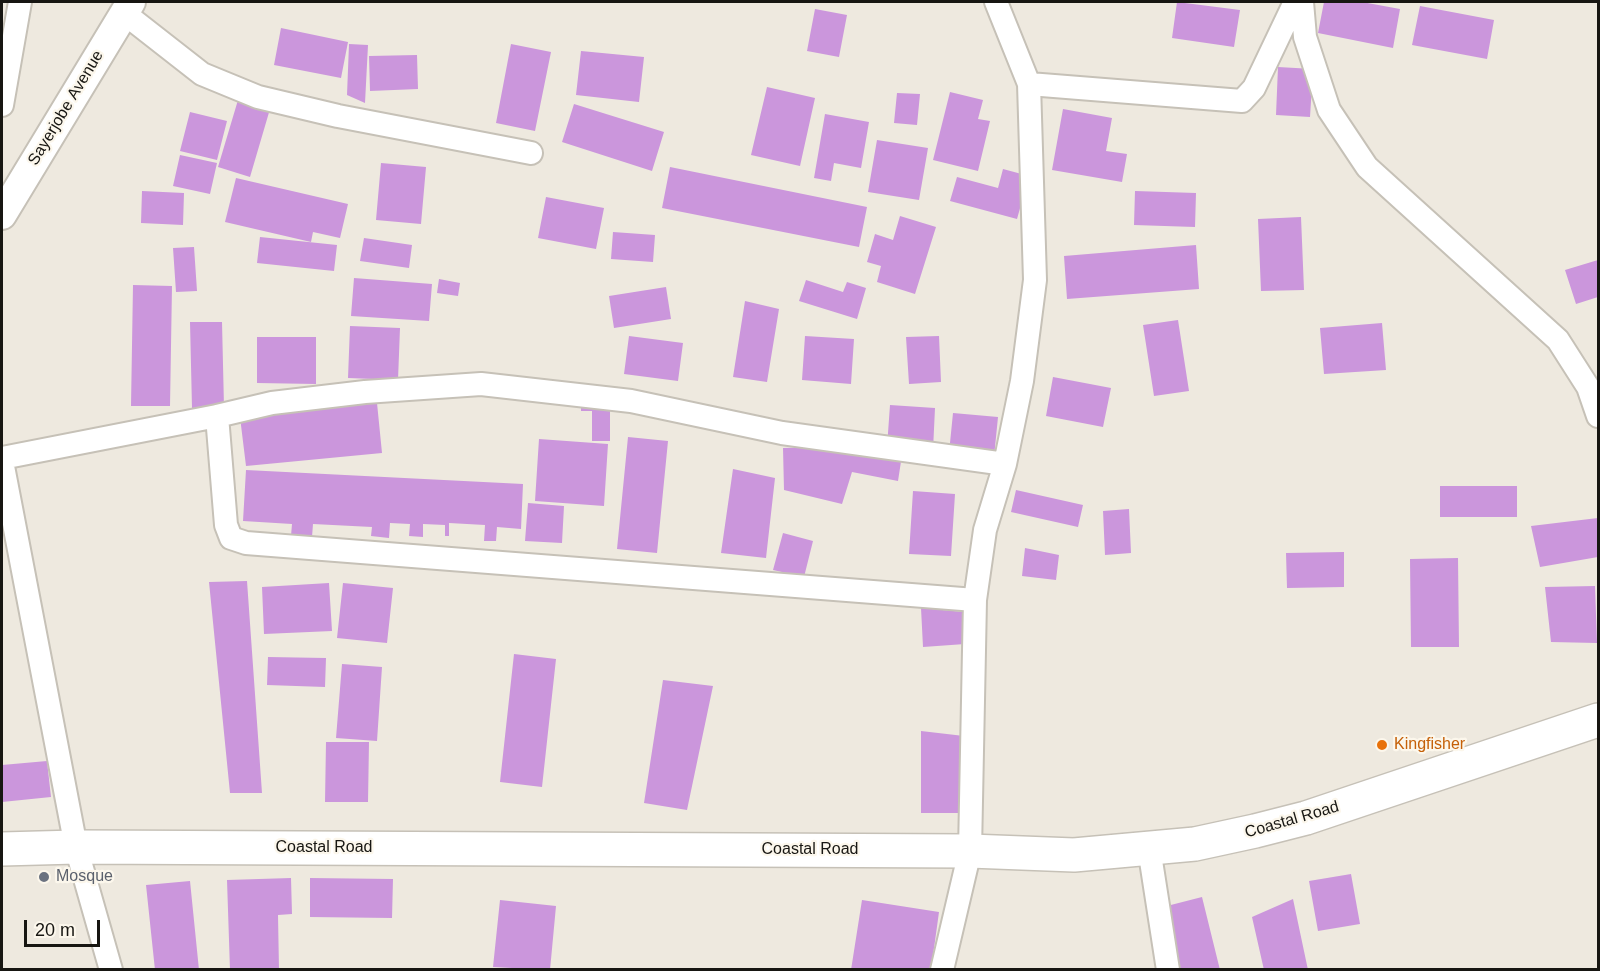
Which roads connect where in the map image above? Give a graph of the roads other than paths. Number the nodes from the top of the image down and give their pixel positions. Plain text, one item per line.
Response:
1 (20, 2) edge
2 (996, 2) edge
3 (1295, 2) edge
4 (1302, 2) edge
5 (127, 7) edge
6 (1029, 84) junction
7 (2, 105) edge
8 (531, 153) dead end
9 (2, 215) edge
10 (217, 416) junction
11 (1599, 416) edge
12 (2, 460) edge
13 (1005, 464) junction
14 (975, 600) junction
15 (1599, 720) edge
16 (76, 848) junction
17 (1149, 848) junction
18 (2, 849) edge
19 (970, 851) junction
20 (111, 969) edge
21 (942, 969) edge
22 (1168, 969) edge

1 - 7 street
2 - 6 street
3 - 6 street
4 - 11 street
5 - 8 street
5 - 9 street, Sayerjobe Avenue
6 - 13 street
10 - 12 street
10 - 13 street
10 - 14 street
12 - 16 street
13 - 14 street
14 - 19 street
15 - 17 main road, Coastal Road
16 - 18 main road, Coastal Road
16 - 19 main road, Coastal Road
16 - 20 street
17 - 19 main road, Coastal Road
17 - 22 street
19 - 21 street

